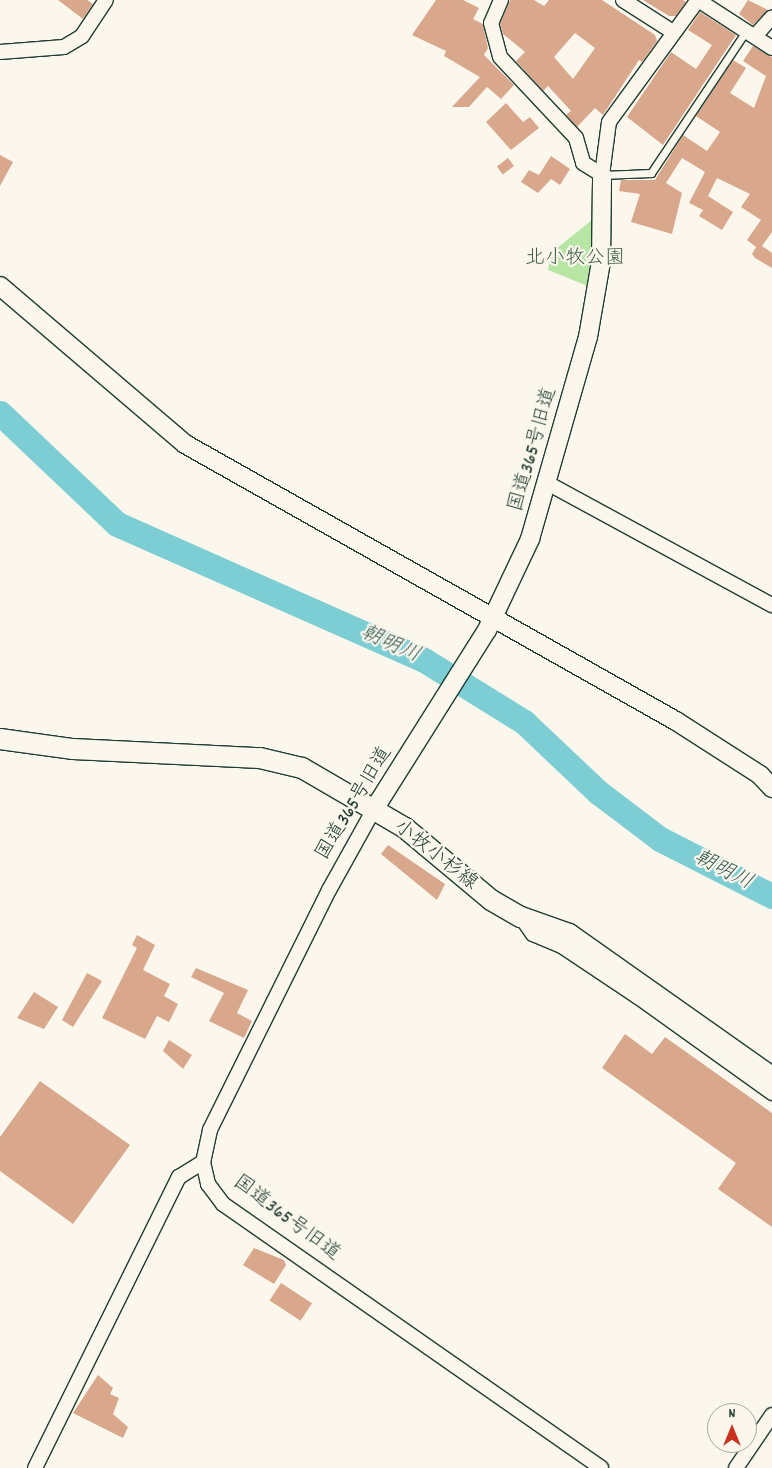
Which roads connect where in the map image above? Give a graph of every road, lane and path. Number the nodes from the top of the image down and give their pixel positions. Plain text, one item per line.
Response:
1 (106, 0) edge
2 (501, 0) edge
3 (623, 0) edge
4 (698, 0) edge
5 (772, 17) edge
6 (673, 32) junction
7 (750, 33) junction
8 (772, 48) edge
9 (0, 52) edge
10 (602, 175) junction
11 (0, 286) edge
12 (549, 484) junction
13 (772, 605) edge
14 (490, 625) junction
15 (0, 739) edge
16 (772, 788) edge
17 (376, 807) junction
18 (521, 917) junction
19 (772, 1078) edge
20 (772, 1093) edge
21 (203, 1162) junction
22 (772, 1415) edge
23 (35, 1468) edge
24 (602, 1468) edge
25 (736, 1468) edge

1 - 9 street
2 - 10 street
3 - 6 street
4 - 6 street, 国道365号旧道
4 - 7 street
5 - 7 street
6 - 10 street, 国道365号旧道
7 - 8 street
7 - 10 lane
10 - 12 street, 国道365号旧道
11 - 14 street
12 - 13 street
12 - 14 street, 国道365号旧道
14 - 16 street
14 - 17 street, 国道365号旧道
15 - 17 main road, 小牧小杉線
17 - 18 main road, 小牧小杉線
17 - 21 street, 国道365号旧道
18 - 19 main road, 小牧小杉線
18 - 20 street
21 - 23 street
21 - 24 street, 国道365号旧道
22 - 25 street

